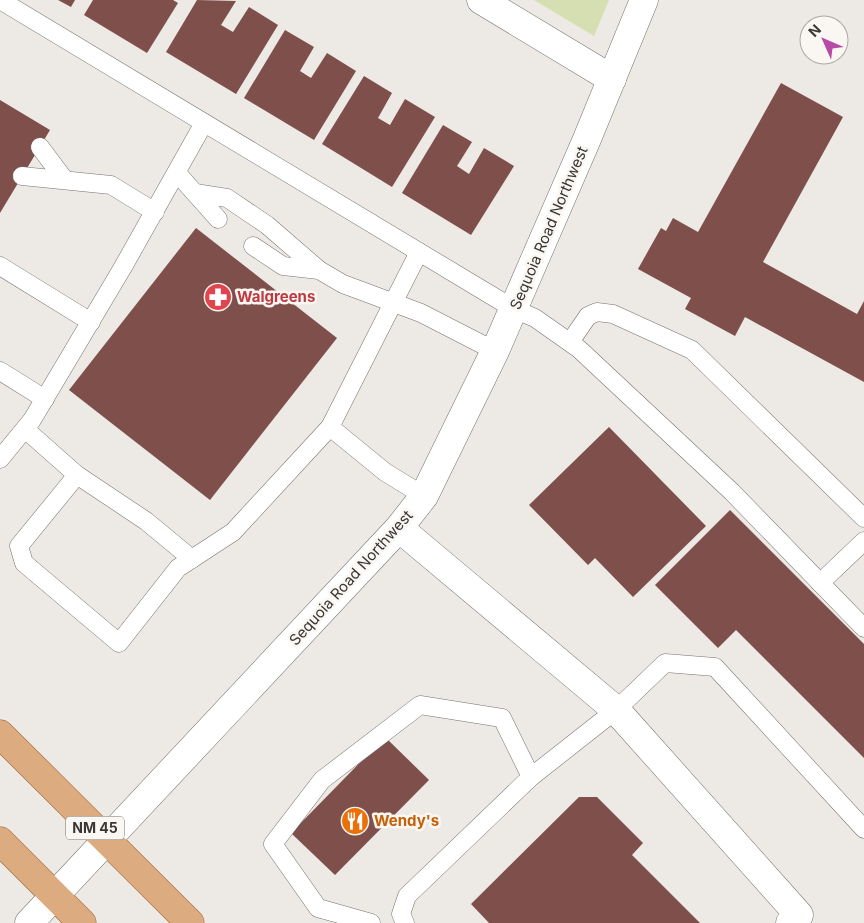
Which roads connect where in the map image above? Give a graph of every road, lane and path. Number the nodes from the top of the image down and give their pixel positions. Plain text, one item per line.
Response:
1 (0, 0) edge
2 (481, 0) edge
3 (644, 0) edge
4 (612, 79) junction
5 (204, 123) junction
6 (40, 147) dead end
7 (178, 173) junction
8 (22, 176) dead end
9 (64, 179) junction
10 (195, 193) junction
11 (155, 212) junction
12 (218, 219) dead end
13 (253, 246) dead end
14 (419, 252) junction
15 (0, 266) edge
16 (319, 270) junction
17 (393, 302) junction
18 (514, 309) junction
19 (90, 322) junction
20 (570, 342) junction
21 (496, 351) junction
22 (0, 372) edge
23 (44, 399) junction
24 (330, 428) junction
25 (25, 429) junction
26 (0, 459) edge
27 (77, 475) junction
28 (424, 496) junction
29 (864, 518) edge
30 (399, 528) junction
31 (864, 541) edge
32 (192, 559) junction
33 (820, 583) junction
34 (864, 628) edge
35 (616, 710) junction
36 (0, 734) edge
37 (531, 777) junction
38 (864, 829) edge
39 (0, 841) edge
40 (108, 841) junction
41 (55, 895) junction
42 (799, 920) edge
43 (29, 923) edge
44 (82, 923) edge
45 (190, 923) edge
46 (371, 923) edge
47 (405, 923) edge

1 - 5 lane
2 - 4 street
3 - 4 street, Sequoia Road Northwest
4 - 18 street, Sequoia Road Northwest
5 - 7 lane
5 - 14 lane
6 - 9 lane
7 - 10 lane
7 - 11 lane
8 - 9 lane
9 - 11 lane
10 - 12 lane
10 - 16 lane
11 - 19 lane
13 - 16 lane
14 - 17 lane
14 - 18 lane
15 - 19 lane
16 - 17 lane
17 - 21 lane
17 - 24 lane
18 - 20 lane
18 - 21 street, Sequoia Road Northwest
19 - 23 lane
20 - 29 lane
20 - 33 lane
21 - 28 street, Sequoia Road Northwest
22 - 23 lane
23 - 25 lane
24 - 28 lane
24 - 32 lane
25 - 26 lane
25 - 27 lane
27 - 32 lane
27 - 32 lane
28 - 30 street, Sequoia Road Northwest
30 - 35 street
30 - 40 street, Sequoia Road Northwest
31 - 33 lane
33 - 34 lane
35 - 37 lane
35 - 38 lane
35 - 42 street
36 - 40 main road, NM 45
37 - 46 lane
37 - 47 lane
39 - 41 main road
40 - 41 street, Sequoia Road Northwest
40 - 45 main road, NM 45
41 - 43 street, Sequoia Road Northwest
41 - 44 main road

